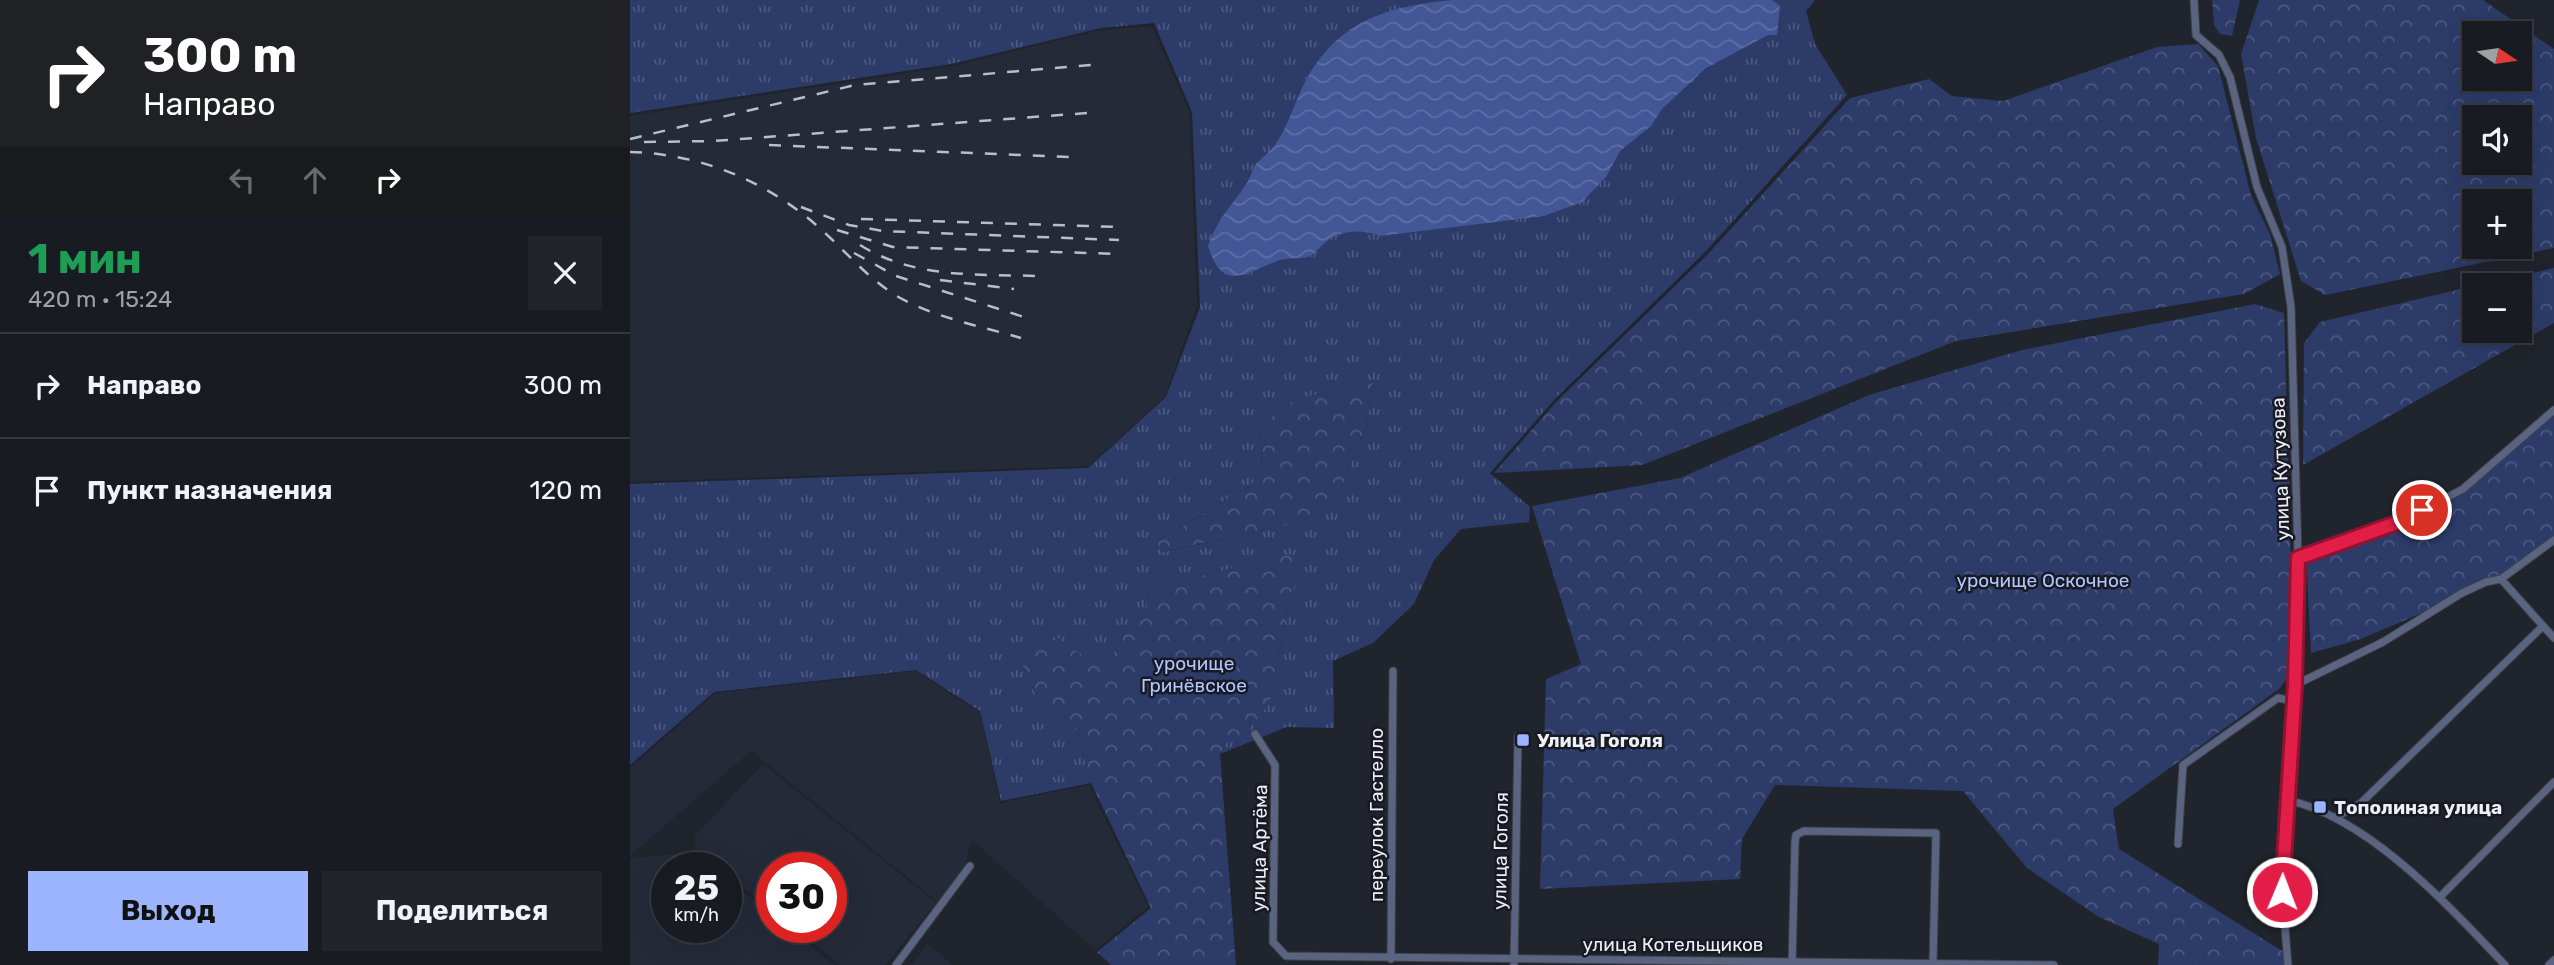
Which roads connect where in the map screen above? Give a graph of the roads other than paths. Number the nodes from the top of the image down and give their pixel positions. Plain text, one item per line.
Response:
1 (2194, 0) edge
2 (2554, 410) edge
3 (2554, 540) edge
4 (2298, 558) junction
5 (2501, 579) junction
6 (2543, 626) junction
7 (2554, 638) edge
8 (1393, 671) dead end
9 (2295, 685) junction
10 (2293, 701) junction
11 (1255, 734) dead end
12 (1518, 737) dead end
13 (2554, 782) edge
14 (2286, 800) junction
15 (2336, 817) junction
16 (2178, 844) dead end
17 (970, 866) dead end
18 (2440, 897) junction
19 (1292, 957) joint
20 (1391, 959) junction
21 (2554, 960) edge
22 (1793, 962) edge
23 (1933, 962) junction
24 (1514, 963) edge
25 (895, 965) edge
26 (2054, 965) edge
27 (2288, 965) edge
28 (2505, 965) edge
29 (2549, 965) edge

1 - 4 street, улица Кутузова
2 - 4 street
3 - 5 street
4 - 9 street, улица Кутузова
5 - 6 street
5 - 9 street
6 - 7 street
6 - 15 street
8 - 20 street, переулок Гастелло
9 - 10 street, улица Кутузова
10 - 14 street, улица Кутузова
10 - 16 street
11 - 19 street, улица Артёма
12 - 24 street, улица Гоголя
13 - 18 street
14 - 15 street
14 - 27 street, улица Кутузова
15 - 18 street
17 - 25 street
18 - 28 street
19 - 20 street, улица Котельщиков
20 - 24 street, улица Котельщиков
21 - 29 street
22 - 23 street, улица Котельщиков
22 - 23 street
22 - 24 street, улица Котельщиков
23 - 26 street, улица Котельщиков

